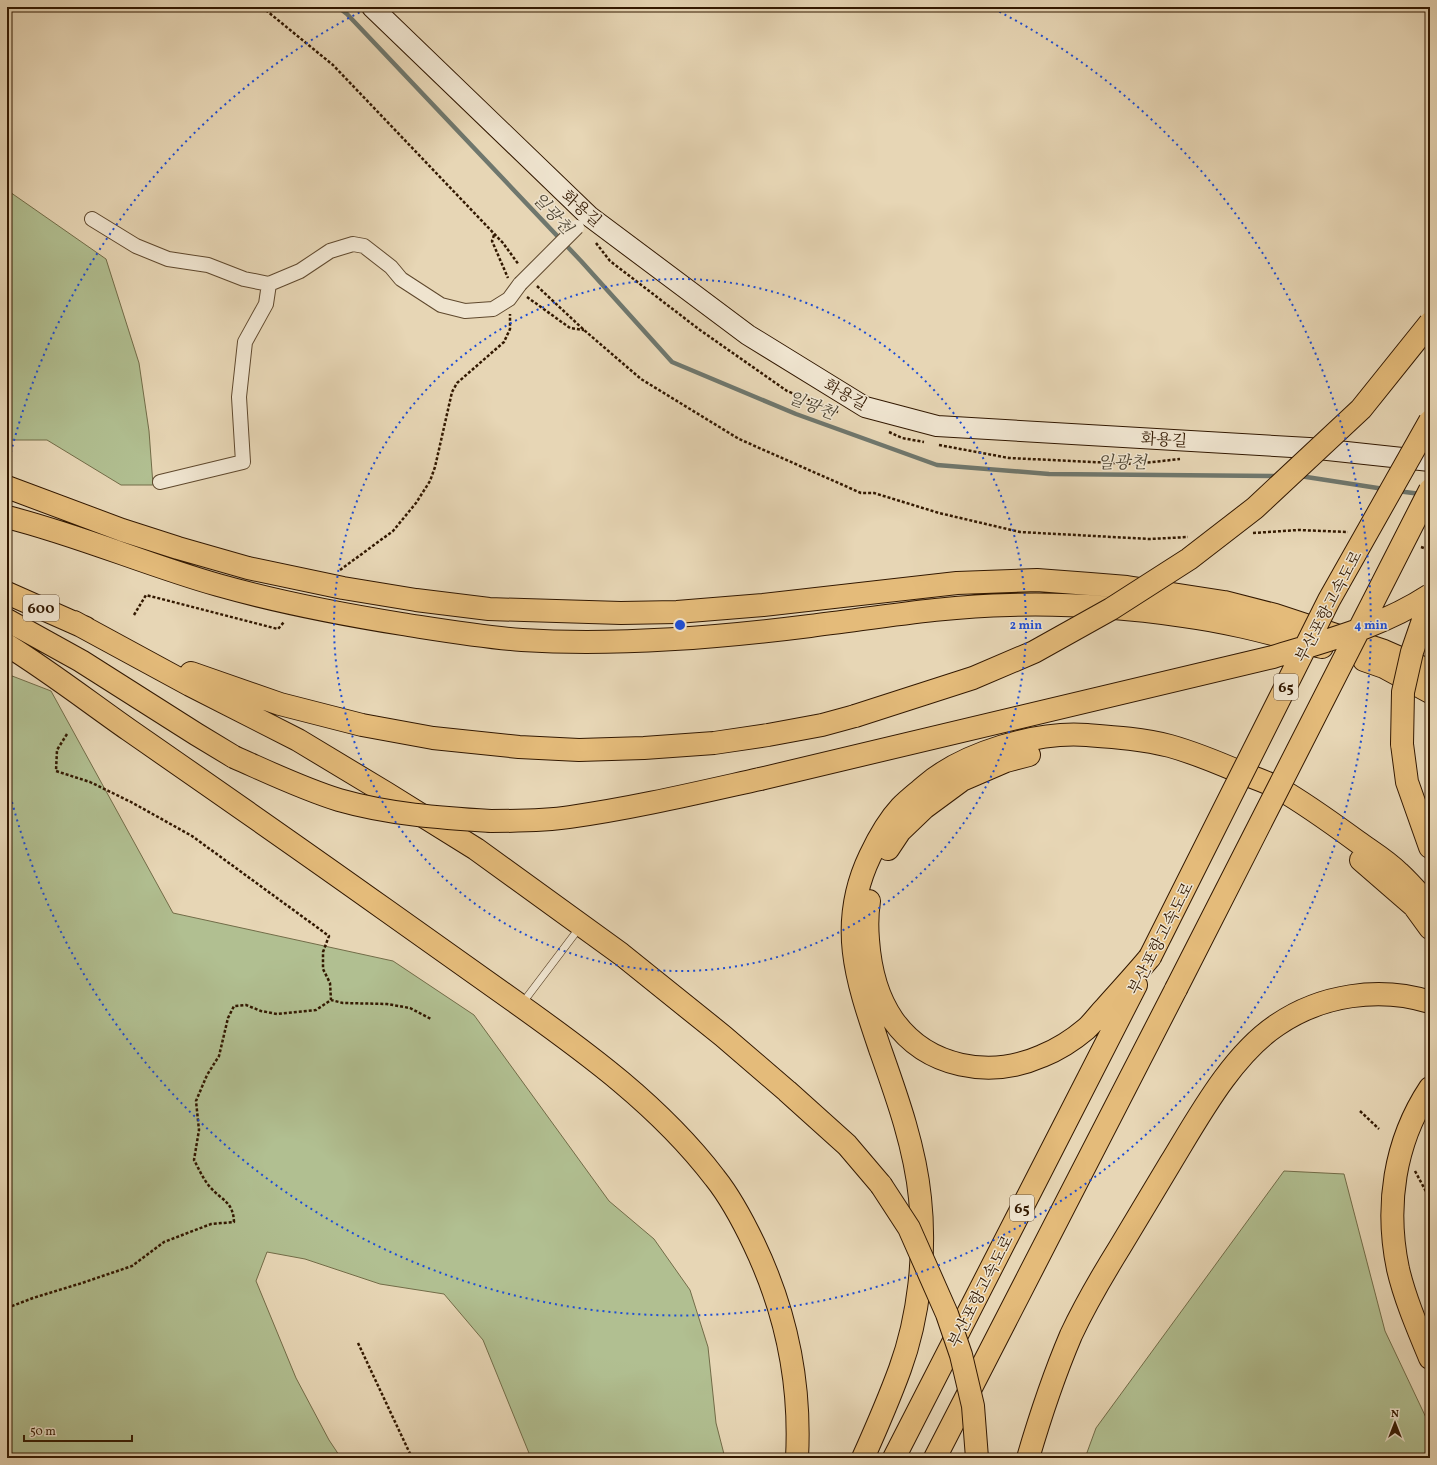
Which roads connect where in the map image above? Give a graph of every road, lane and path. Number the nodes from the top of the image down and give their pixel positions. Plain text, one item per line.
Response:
1 (372, 7) edge
2 (92, 219) dead end
3 (583, 221) junction
4 (494, 235) dead end
5 (269, 284) junction
6 (515, 290) junction
7 (1430, 323) edge
8 (584, 330) dead end
9 (1430, 421) edge
10 (1430, 461) edge
11 (160, 482) dead end
12 (7, 487) edge
13 (1430, 490) edge
14 (7, 517) edge
15 (335, 574) dead end
16 (7, 593) edge
17 (1430, 595) edge
18 (1430, 600) edge
19 (134, 615) dead end
20 (7, 620) edge
21 (74, 622) junction
22 (284, 622) dead end
23 (7, 645) edge
24 (1430, 671) edge
25 (1430, 692) edge
26 (67, 734) dead end
27 (1430, 848) edge
28 (1430, 906) edge
29 (582, 925) junction
30 (1430, 928) edge
31 (1150, 957) junction
32 (331, 1000) junction
33 (1430, 1002) edge
34 (520, 1006) junction
35 (431, 1019) dead end
36 (1430, 1088) edge
37 (1360, 1111) dead end
38 (1378, 1129) dead end
39 (1412, 1167) dead end
40 (1430, 1199) edge
41 (7, 1308) edge
42 (358, 1343) dead end
43 (1430, 1358) edge
44 (412, 1458) edge
45 (797, 1458) edge
46 (863, 1458) edge
47 (894, 1458) edge
48 (935, 1458) edge
49 (977, 1458) edge
50 (1028, 1458) edge

1 - 3 main road, 화용길
2 - 5 street
3 - 6 street, bridge
3 - 10 main road, 화용길
4 - 6 path
5 - 6 street
5 - 11 street
6 - 8 path
6 - 15 path
7 - 21 highway, bridge
9 - 31 highway, 부산포항고속도로 / 65, bridge
12 - 24 highway
13 - 48 highway, 65, bridge
14 - 25 highway
16 - 21 highway, 600
17 - 20 highway, bridge
18 - 27 highway, bridge
19 - 22 path
21 - 29 highway
23 - 34 highway
26 - 32 path
28 - 46 highway
29 - 34 lane
29 - 49 highway, bridge
30 - 31 highway
31 - 47 highway, 부산포항고속도로 / 65
32 - 35 path
32 - 41 path
33 - 50 highway
34 - 45 highway
36 - 43 highway
37 - 38 path
39 - 40 path
42 - 44 path

